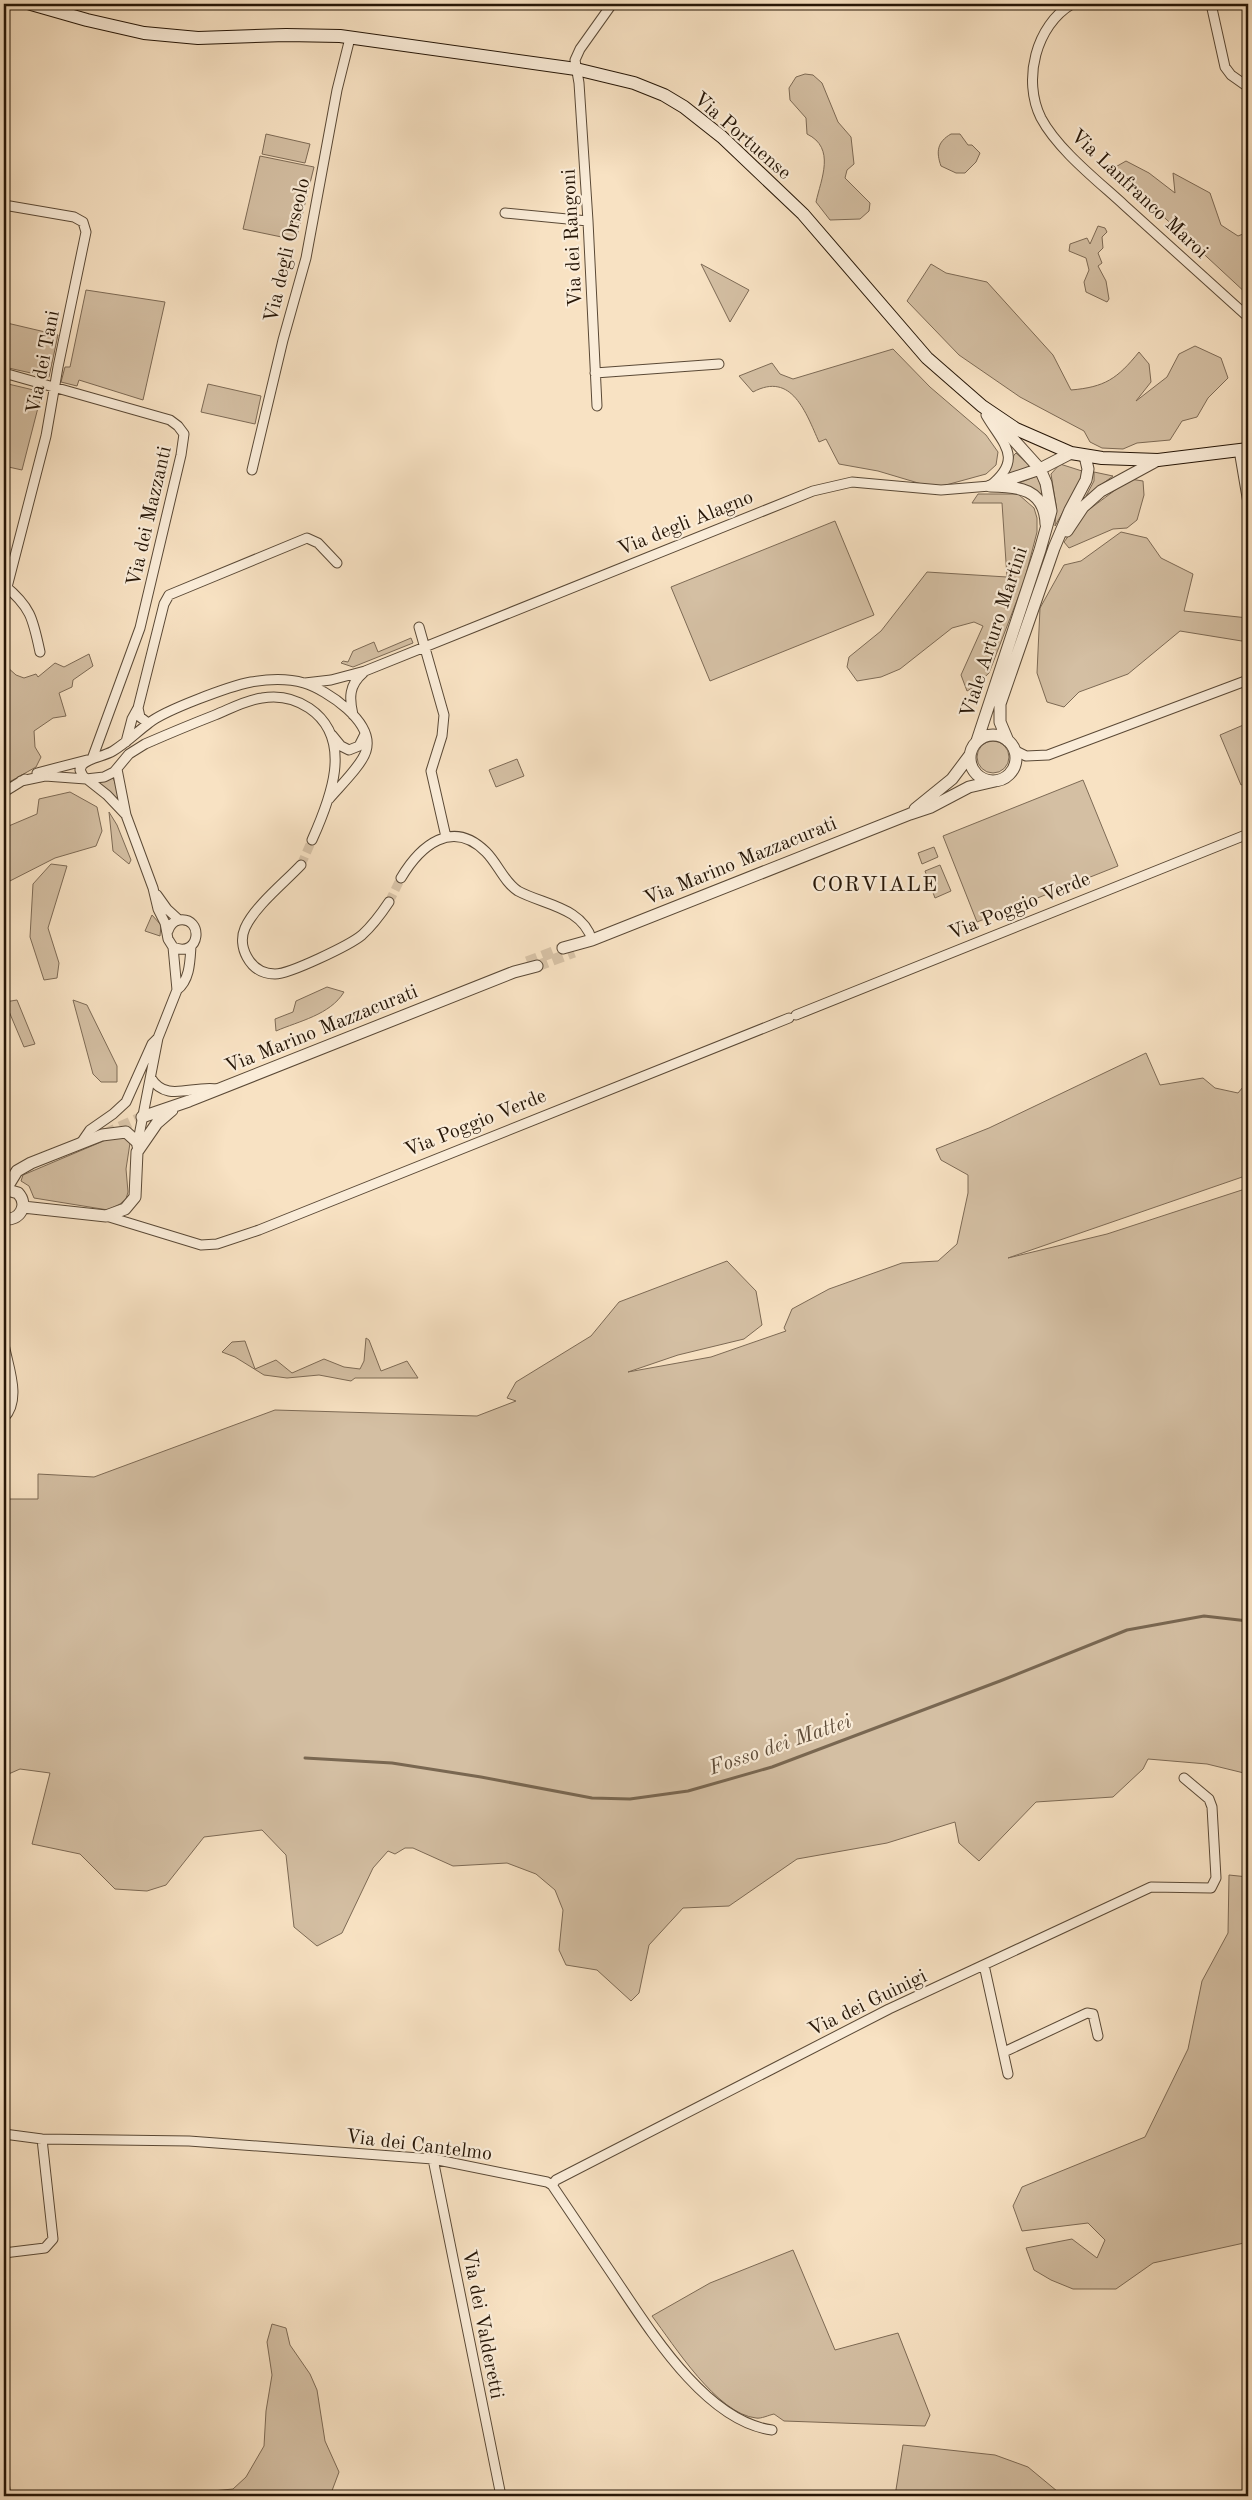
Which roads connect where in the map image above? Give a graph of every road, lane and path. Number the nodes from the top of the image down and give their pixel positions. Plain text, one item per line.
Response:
1 (31, 4) edge
2 (612, 4) edge
3 (1072, 4) edge
4 (1211, 4) edge
5 (350, 38) junction
6 (576, 69) junction
7 (1248, 87) edge
8 (4, 205) edge
9 (505, 213) dead end
10 (588, 221) junction
11 (1248, 317) edge
12 (719, 364) dead end
13 (4, 373) edge
14 (596, 373) junction
15 (54, 387) junction
16 (597, 406) dead end
17 (982, 406) junction
18 (1244, 449) edge
19 (1071, 453) junction
20 (1084, 456) junction
21 (1158, 460) junction
22 (1040, 469) junction
23 (252, 470) dead end
24 (990, 486) junction
25 (1248, 503) edge
26 (1045, 534) junction
27 (1054, 548) junction
28 (336, 564) dead end
29 (5, 586) edge
30 (419, 627) dead end
31 (426, 647) junction
32 (40, 652) dead end
33 (364, 671) junction
34 (1248, 680) edge
35 (305, 683) junction
36 (138, 708) junction
37 (354, 715) junction
38 (148, 723) junction
39 (331, 733) junction
40 (365, 734) junction
41 (977, 741) junction
42 (126, 742) junction
43 (1011, 745) junction
44 (970, 755) junction
45 (92, 759) junction
46 (117, 769) junction
47 (86, 779) junction
48 (21, 781) junction
49 (995, 781) junction
50 (4, 792) edge
51 (329, 799) junction
52 (910, 814) junction
53 (126, 815) junction
54 (1248, 834) edge
55 (446, 837) junction
56 (312, 840) tunnel mouth
57 (301, 865) tunnel mouth
58 (401, 878) tunnel mouth
59 (153, 888) junction
60 (389, 902) tunnel mouth
61 (179, 920) junction
62 (168, 931) junction
63 (588, 941) junction
64 (192, 946) junction
65 (173, 947) junction
66 (563, 948) tunnel mouth
67 (574, 952) tunnel mouth
68 (532, 964) tunnel mouth
69 (177, 990) junction
70 (158, 1038) junction
71 (151, 1078) junction
72 (217, 1089) junction
73 (189, 1101) junction
74 (142, 1117) junction
75 (81, 1144) junction
76 (137, 1147) junction
77 (5, 1189) edge
78 (23, 1207) junction
79 (106, 1216) junction
80 (4, 1221) edge
81 (4, 1344) edge
82 (4, 1418) edge
83 (1184, 1778) dead end
84 (984, 1965) junction
85 (1098, 2036) dead end
86 (1004, 2052) junction
87 (1008, 2074) dead end
88 (4, 2134) edge
89 (42, 2139) junction
90 (433, 2159) junction
91 (552, 2185) junction
92 (4, 2253) edge
93 (772, 2430) dead end
94 (501, 2496) edge

1 - 5 main road, Via Portuense
2 - 6 street
3 - 11 street, Via Lanfranco Maroi
4 - 7 street
5 - 6 main road, Via Portuense
5 - 23 street, Via degli Orseolo
6 - 10 street, Via dei Rangoni
6 - 17 main road, Via Portuense
8 - 15 street, Via dei Tani
9 - 10 street
10 - 14 street, Via dei Rangoni
12 - 14 street
13 - 15 street, Via dei Mazzanti
14 - 16 street, Via dei Rangoni
15 - 29 street, Via dei Tani
15 - 45 street, Via dei Mazzanti
17 - 19 main road, Via Portuense
17 - 22 street, Viale Arturo Martini
17 - 24 street
18 - 21 main road, Via Portuense
18 - 25 street
19 - 20 main road, Via Portuense
19 - 22 street, Via degli Alagno
20 - 21 main road, Via Portuense
20 - 27 street, Viale Arturo Martini
21 - 27 street, Viale Arturo Martini
22 - 24 street, Via degli Alagno
22 - 26 street, Viale Arturo Martini
24 - 26 street, Viale Arturo Martini
24 - 31 street, Via degli Alagno
26 - 41 street, Viale Arturo Martini
27 - 43 street, Viale Arturo Martini
28 - 36 street
29 - 32 street
30 - 31 street
31 - 33 street, Via degli Alagno
31 - 55 street
33 - 35 street, Via degli Alagno
33 - 37 street
34 - 43 street
35 - 37 street
35 - 38 street
36 - 38 street
36 - 42 street
37 - 40 street
38 - 42 street
39 - 40 street
39 - 46 street
39 - 51 street
40 - 51 street
41 - 43 street
41 - 44 street
42 - 45 street
43 - 49 street
44 - 49 street
44 - 52 street, Via Marino Mazzacurati
45 - 47 street
45 - 48 street
46 - 47 street
46 - 53 street
47 - 48 street
47 - 53 street
48 - 50 street
49 - 52 street, Via Marino Mazzacurati
51 - 56 street
52 - 63 street, Via Marino Mazzacurati
53 - 59 street
54 - 79 street, Via Poggio Verde
55 - 58 street
55 - 63 street
57 - 60 street
59 - 61 street
59 - 62 street
61 - 62 street
61 - 64 street
62 - 65 street
63 - 66 street, Via Marino Mazzacurati
63 - 67 street, Via Marino Mazzacurati
64 - 65 street
64 - 69 street
65 - 69 street
68 - 72 street, Via Marino Mazzacurati
69 - 70 street
70 - 71 street
70 - 75 street
71 - 72 street
71 - 74 street
72 - 73 street, Via Marino Mazzacurati
73 - 74 street, Via Marino Mazzacurati
73 - 76 street
74 - 76 street
75 - 76 street
75 - 77 street
76 - 79 street
77 - 78 street
78 - 79 street
78 - 80 street
81 - 82 street
83 - 84 street, Via dei Guinigi
84 - 86 street
84 - 91 street, Via dei Guinigi
85 - 86 street
86 - 87 street
88 - 89 street, Via dei Cantelmo
89 - 90 street, Via dei Cantelmo
89 - 92 street
90 - 91 street, Via dei Cantelmo
90 - 94 street, Via dei Valderetti
91 - 93 street

